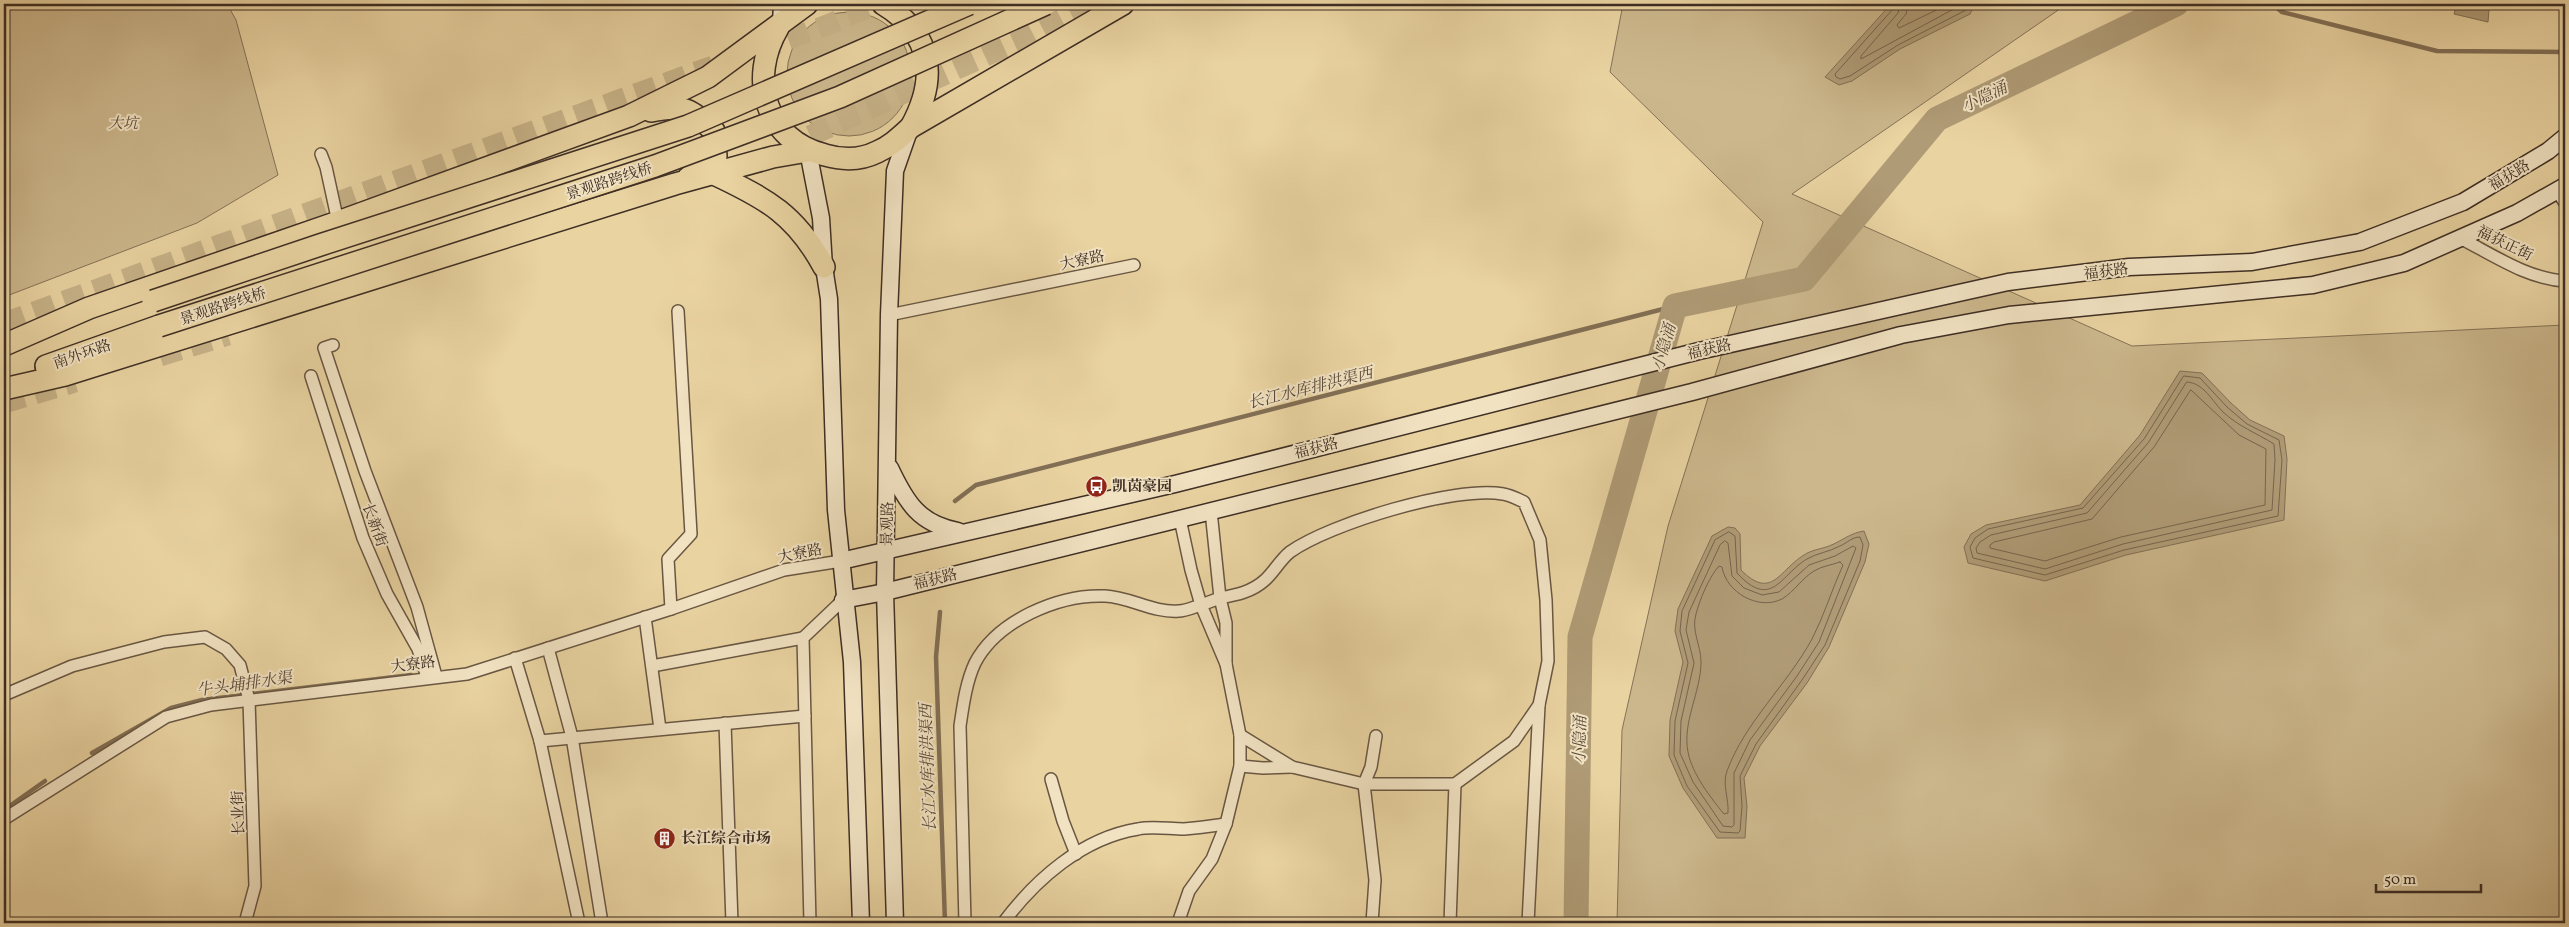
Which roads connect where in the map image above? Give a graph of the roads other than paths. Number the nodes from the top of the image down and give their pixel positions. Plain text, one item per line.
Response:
1 (807, 4) edge
2 (883, 4) edge
3 (969, 4) edge
4 (1046, 4) edge
5 (1123, 4) edge
6 (781, 14) edge
7 (629, 116) junction
8 (911, 127) junction
9 (2565, 137) edge
10 (808, 151) junction
11 (321, 154) dead end
12 (716, 175) junction
13 (675, 184) junction
14 (2562, 193) edge
15 (338, 222) junction
16 (2460, 238) junction
17 (1134, 265) dead end
18 (824, 267) junction
19 (2565, 281) edge
20 (153, 301) joint
21 (678, 311) dead end
22 (889, 315) junction
23 (160, 326) joint
24 (334, 345) dead end
25 (4, 346) edge
26 (4, 351) edge
27 (311, 376) dead end
28 (4, 381) edge
29 (4, 389) edge
30 (888, 464) junction
31 (1211, 511) junction
32 (1180, 519) junction
33 (963, 532) junction
34 (887, 550) junction
35 (841, 561) junction
36 (885, 592) junction
37 (1220, 598) junction
38 (843, 600) junction
39 (1201, 605) junction
40 (671, 609) junction
41 (645, 617) junction
42 (803, 638) junction
43 (548, 648) junction
44 (515, 658) junction
45 (1226, 664) junction
46 (652, 666) junction
47 (431, 676) junction
48 (4, 696) edge
49 (248, 696) junction
50 (1539, 705) junction
51 (805, 716) junction
52 (725, 724) junction
53 (660, 729) junction
54 (1240, 735) junction
55 (1376, 736) dead end
56 (572, 737) junction
57 (540, 741) junction
58 (1240, 766) junction
59 (1292, 767) junction
60 (1052, 779) dead end
61 (1364, 784) junction
62 (1455, 784) junction
63 (4, 819) edge
64 (1226, 824) junction
65 (1076, 854) junction
66 (245, 923) edge
67 (579, 923) edge
68 (602, 923) edge
69 (732, 923) edge
70 (810, 923) edge
71 (861, 923) edge
72 (895, 923) edge
73 (966, 923) edge
74 (1002, 923) edge
75 (1178, 923) edge
76 (1372, 923) edge
77 (1450, 923) edge
78 (1528, 923) edge

1 - 6 highway
2 - 8 highway
3 - 20 highway, 景观路跨线桥, bridge
4 - 23 highway, 景观路跨线桥, bridge
5 - 8 highway
6 - 7 highway
6 - 10 highway
7 - 13 highway
7 - 15 highway
8 - 10 highway
8 - 22 street, 景观路
9 - 33 street, 福获路
10 - 12 highway
10 - 18 street
11 - 15 street
12 - 13 highway
12 - 18 highway
13 - 29 highway
14 - 16 street, 福获路
15 - 25 highway
16 - 19 street, 福获正街
16 - 31 street, 福获路
17 - 22 street, 大寮路
18 - 35 street
20 - 26 highway, 南外环路
21 - 40 street
22 - 30 street, 景观路
23 - 28 highway, 南外环路
24 - 47 street
27 - 47 street, 长新街
30 - 33 street
30 - 34 street, 景观路
31 - 32 street, 福获路
31 - 37 street
32 - 36 street, 福获路
32 - 39 street
33 - 34 street, 福获路
34 - 35 street, 福获路
34 - 36 street, 景观路
35 - 38 street
35 - 40 street, 大寮路
36 - 38 street, 福获路
36 - 72 street, 景观路
37 - 39 street
37 - 45 street
37 - 50 street
38 - 42 street
38 - 71 street
39 - 45 street
39 - 73 street
40 - 41 street, 大寮路
41 - 43 street, 大寮路
41 - 46 street
42 - 46 street
42 - 51 street
43 - 44 street, 大寮路
43 - 56 street
44 - 47 street, 大寮路
44 - 57 street
45 - 54 street
46 - 53 street
47 - 49 street, 大寮路
48 - 49 street, 长业街
49 - 63 street, 大寮路
49 - 66 street, 长业街
50 - 62 street
50 - 78 street
51 - 52 street
51 - 70 street
52 - 53 street
52 - 69 street
53 - 56 street
54 - 58 street
54 - 59 street
55 - 61 street
56 - 57 street
56 - 68 street
57 - 67 street
58 - 59 street
58 - 64 street
59 - 61 street
60 - 65 street
61 - 62 street
61 - 76 street
62 - 77 street
64 - 65 street
64 - 75 street
65 - 74 street

